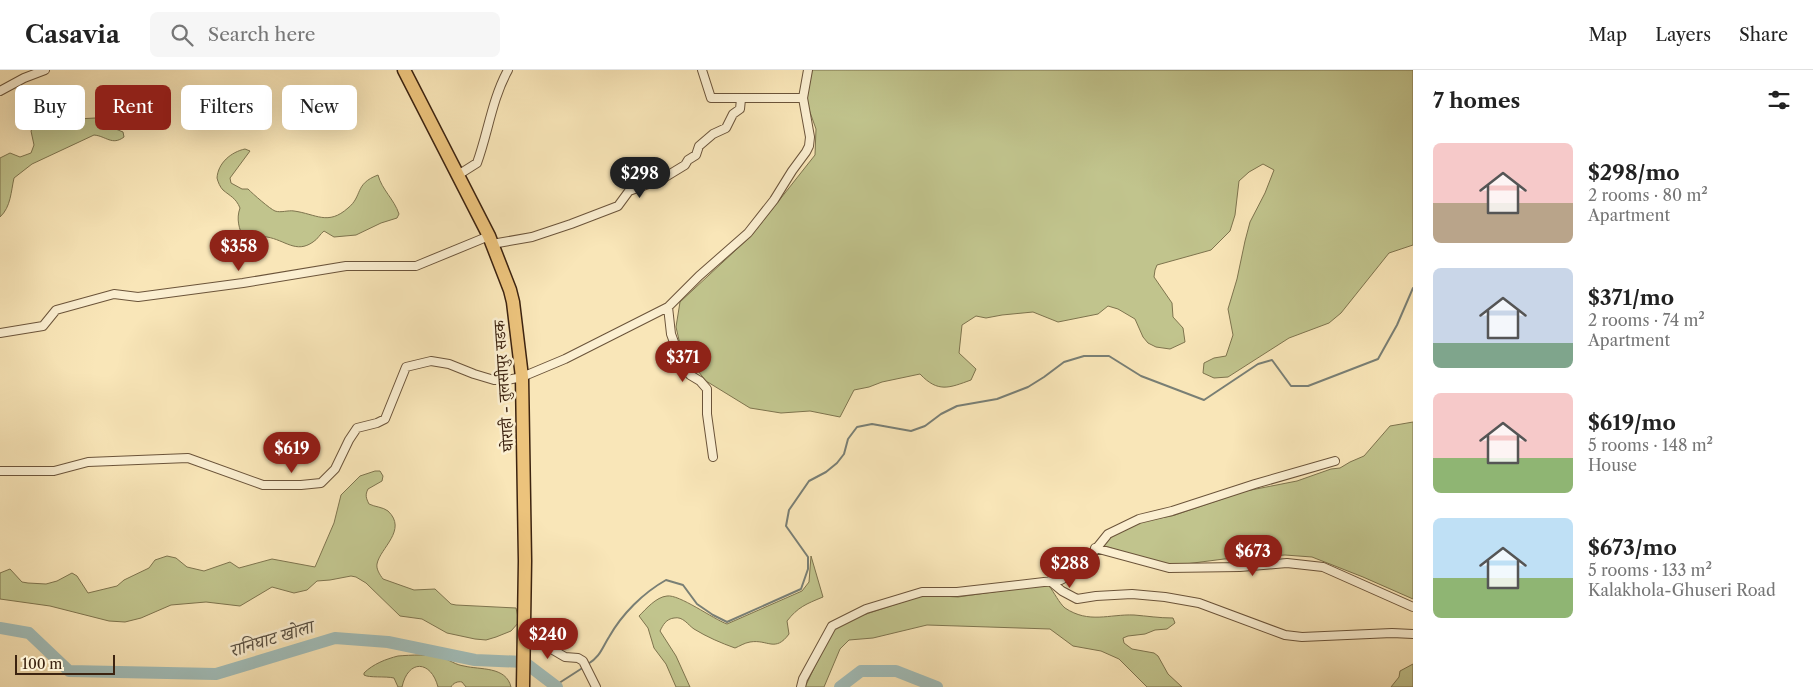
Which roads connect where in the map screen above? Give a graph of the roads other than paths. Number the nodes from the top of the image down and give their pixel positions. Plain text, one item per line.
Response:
1 (45, 70) edge
2 (404, 70) edge
3 (508, 70) edge
4 (702, 70) edge
5 (808, 70) edge
6 (0, 92) edge
7 (803, 98) junction
8 (741, 99) junction
9 (458, 175) junction
10 (490, 240) junction
11 (668, 307) junction
12 (0, 333) edge
13 (522, 377) junction
14 (714, 457) dead end
15 (1335, 461) dead end
16 (0, 471) edge
17 (1095, 548) junction
18 (1050, 582) junction
19 (1413, 607) edge
20 (1413, 634) edge
21 (524, 635) junction
22 (523, 687) edge
23 (596, 687) edge
24 (801, 687) edge

1 - 6 street
2 - 9 main road, घोराही - तुलसीपुर सडक
3 - 9 street
4 - 8 street
5 - 7 street
7 - 8 street
7 - 11 street
8 - 10 street
9 - 10 main road, घोराही - तुलसीपुर सडक
10 - 12 street
10 - 13 main road, घोराही - तुलसीपुर सडक
11 - 13 street
11 - 14 street
13 - 16 street
13 - 21 main road, घोराही - तुलसीपुर सडक
15 - 17 street
17 - 18 street
17 - 19 street
18 - 20 street
18 - 24 street
21 - 22 main road, घोराही - तुलसीपुर सडक
21 - 23 street

